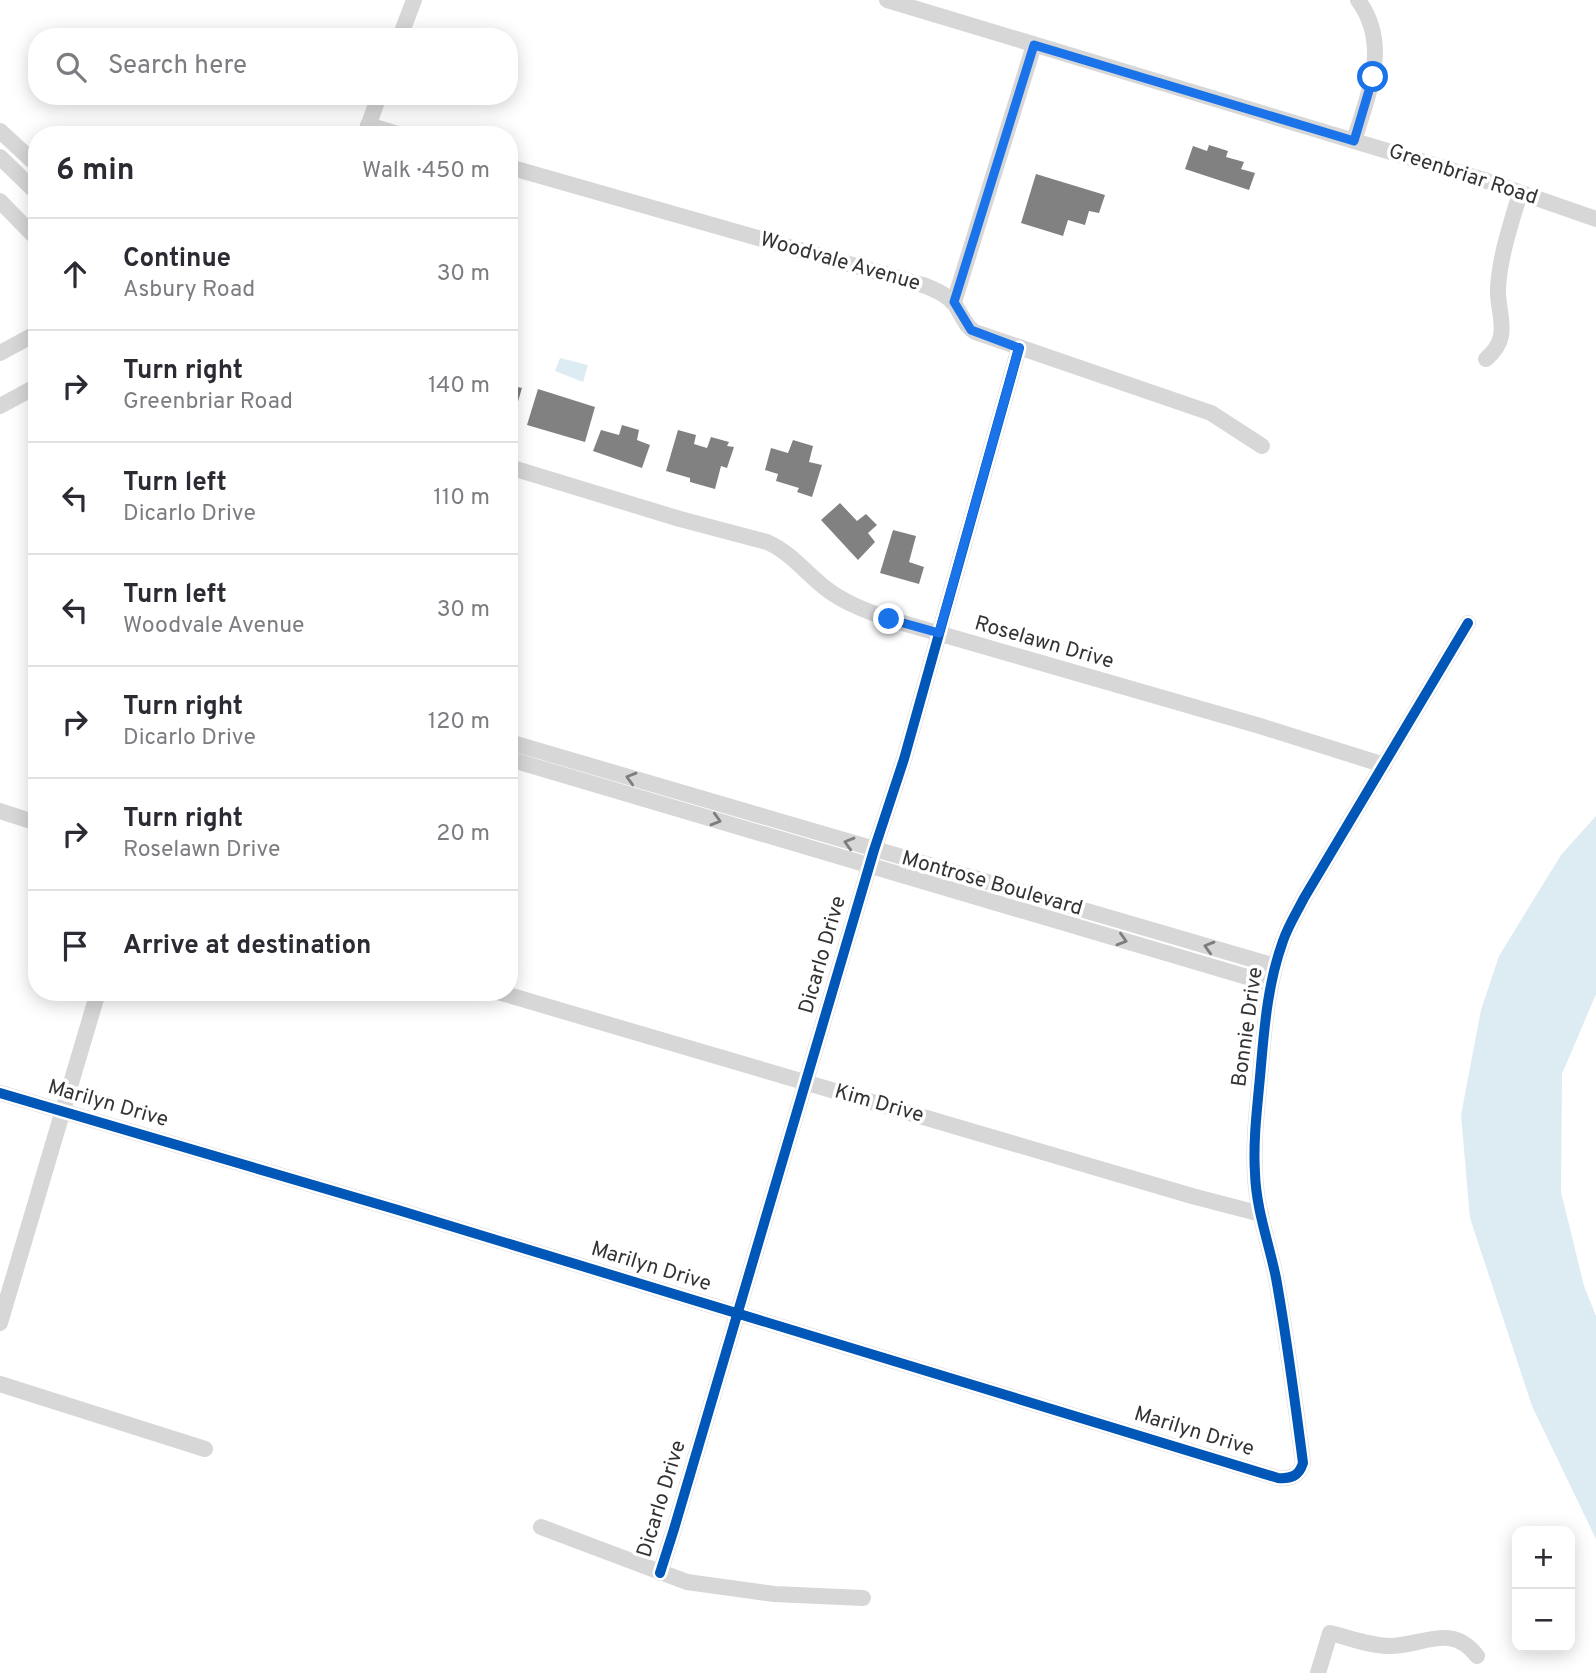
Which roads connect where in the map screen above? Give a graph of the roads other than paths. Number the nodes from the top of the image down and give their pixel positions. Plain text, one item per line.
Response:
1 (414, 0) edge
2 (887, 0) edge
3 (1358, 0) edge
4 (403, 28) edge
5 (1034, 45) junction
6 (376, 105) edge
7 (368, 126) edge
8 (0, 131) edge
9 (1354, 141) junction
10 (28, 156) edge
11 (0, 157) edge
12 (28, 165) edge
13 (518, 170) edge
14 (16, 173) junction
15 (28, 184) edge
16 (1520, 192) junction
17 (0, 201) edge
18 (1596, 219) edge
19 (28, 230) edge
20 (954, 302) junction
21 (28, 338) edge
22 (1019, 348) junction
23 (0, 353) edge
24 (1486, 359) dead end
25 (28, 391) edge
26 (0, 406) edge
27 (1262, 446) dead end
28 (518, 470) edge
29 (1468, 623) dead end
30 (939, 633) junction
31 (518, 745) edge
32 (518, 761) edge
33 (1384, 765) junction
34 (0, 811) edge
35 (28, 820) edge
36 (872, 857) junction
37 (1275, 966) junction
38 (1270, 984) junction
39 (518, 998) edge
40 (95, 1001) edge
41 (806, 1083) junction
42 (0, 1093) edge
43 (62, 1111) junction
44 (1261, 1214) junction
45 (737, 1313) junction
46 (0, 1323) edge
47 (0, 1384) edge
48 (205, 1449) dead end
49 (1291, 1478) joint
50 (541, 1527) dead end
51 (660, 1573) junction
52 (863, 1598) dead end
53 (1477, 1656) dead end
54 (1318, 1673) edge

1 - 4 street
2 - 5 street, Greenbriar Road
3 - 9 street
5 - 9 street, Greenbriar Road
5 - 20 street
6 - 7 street
8 - 10 street
9 - 16 street, Greenbriar Road
11 - 14 street
12 - 14 street
13 - 20 street, Woodvale Avenue
14 - 15 street
16 - 18 street, Greenbriar Road
16 - 24 street
17 - 19 street
20 - 22 street, Woodvale Avenue
21 - 23 street
22 - 27 street, Woodvale Avenue
22 - 30 street, Dicarlo Drive
25 - 26 street
28 - 30 street, Roselawn Drive
29 - 33 street, Bonnie Drive
30 - 33 street, Roselawn Drive
30 - 36 street, Dicarlo Drive
36 -> 31 street, Montrose Boulevard
32 -> 36 street, Montrose Boulevard
33 - 37 street, Bonnie Drive
34 - 35 street
37 -> 36 street, Montrose Boulevard
36 -> 38 street, Montrose Boulevard
36 - 41 street, Dicarlo Drive
37 - 38 street, Bonnie Drive
38 - 44 street, Bonnie Drive
39 - 41 street, Kim Drive
40 - 43 street
41 - 44 street, Kim Drive
41 - 45 street, Dicarlo Drive
42 - 43 street, Marilyn Drive
43 - 45 street, Marilyn Drive
43 - 46 street
44 - 49 street, Bonnie Drive
45 - 49 street, Marilyn Drive
45 - 51 street, Dicarlo Drive
47 - 48 street
50 - 51 street
51 - 52 street
53 - 54 street

